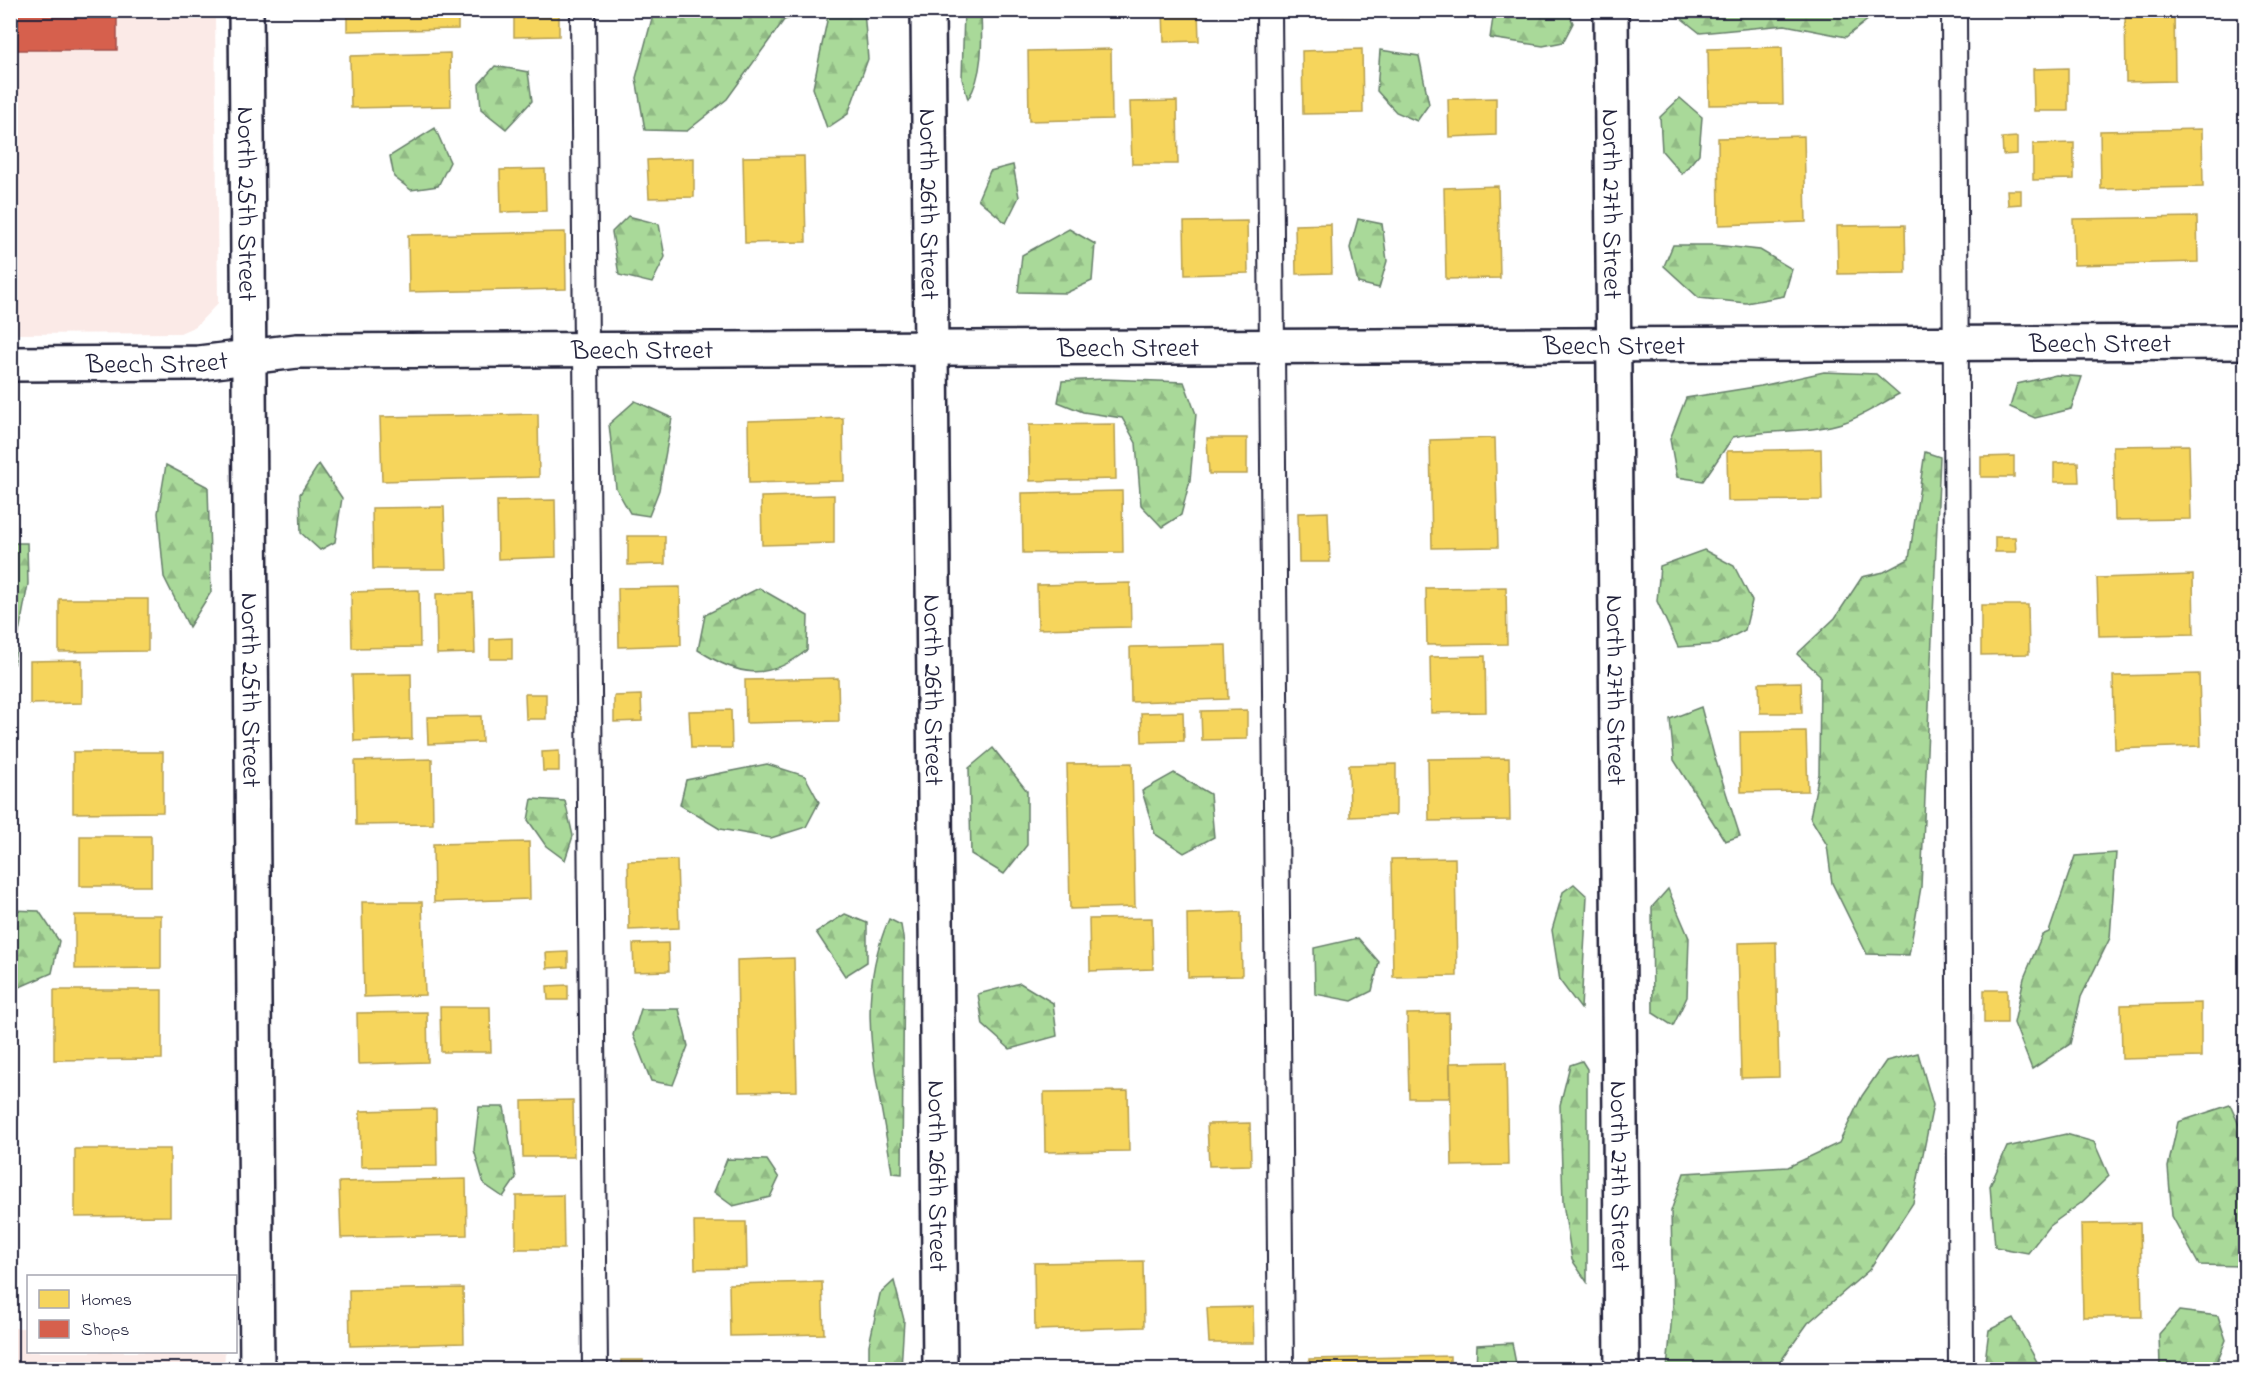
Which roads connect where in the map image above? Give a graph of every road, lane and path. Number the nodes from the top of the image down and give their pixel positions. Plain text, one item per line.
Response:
1 (246, 10) edge
2 (583, 10) edge
3 (928, 10) edge
4 (1269, 10) edge
5 (1611, 10) edge
6 (1954, 10) edge
7 (2246, 342) edge
8 (1957, 344) junction
9 (1273, 346) junction
10 (1613, 346) junction
11 (930, 348) junction
12 (584, 350) junction
13 (249, 357) junction
14 (10, 364) edge
15 (257, 1370) edge
16 (595, 1370) edge
17 (940, 1370) edge
18 (1281, 1370) edge
19 (1622, 1370) edge
20 (1961, 1370) edge

1 - 13 street, North 25th Street
2 - 12 lane
3 - 11 street, North 26th Street
4 - 9 lane
5 - 10 street, North 27th Street
6 - 8 lane
7 - 8 street, Beech Street
8 - 10 street, Beech Street
8 - 20 lane
9 - 10 street, Beech Street
9 - 11 street, Beech Street
9 - 18 lane
10 - 19 street, North 27th Street
11 - 12 street, Beech Street
11 - 17 street, North 26th Street
12 - 13 street, Beech Street
12 - 16 lane
13 - 14 street, Beech Street
13 - 15 street, North 25th Street

